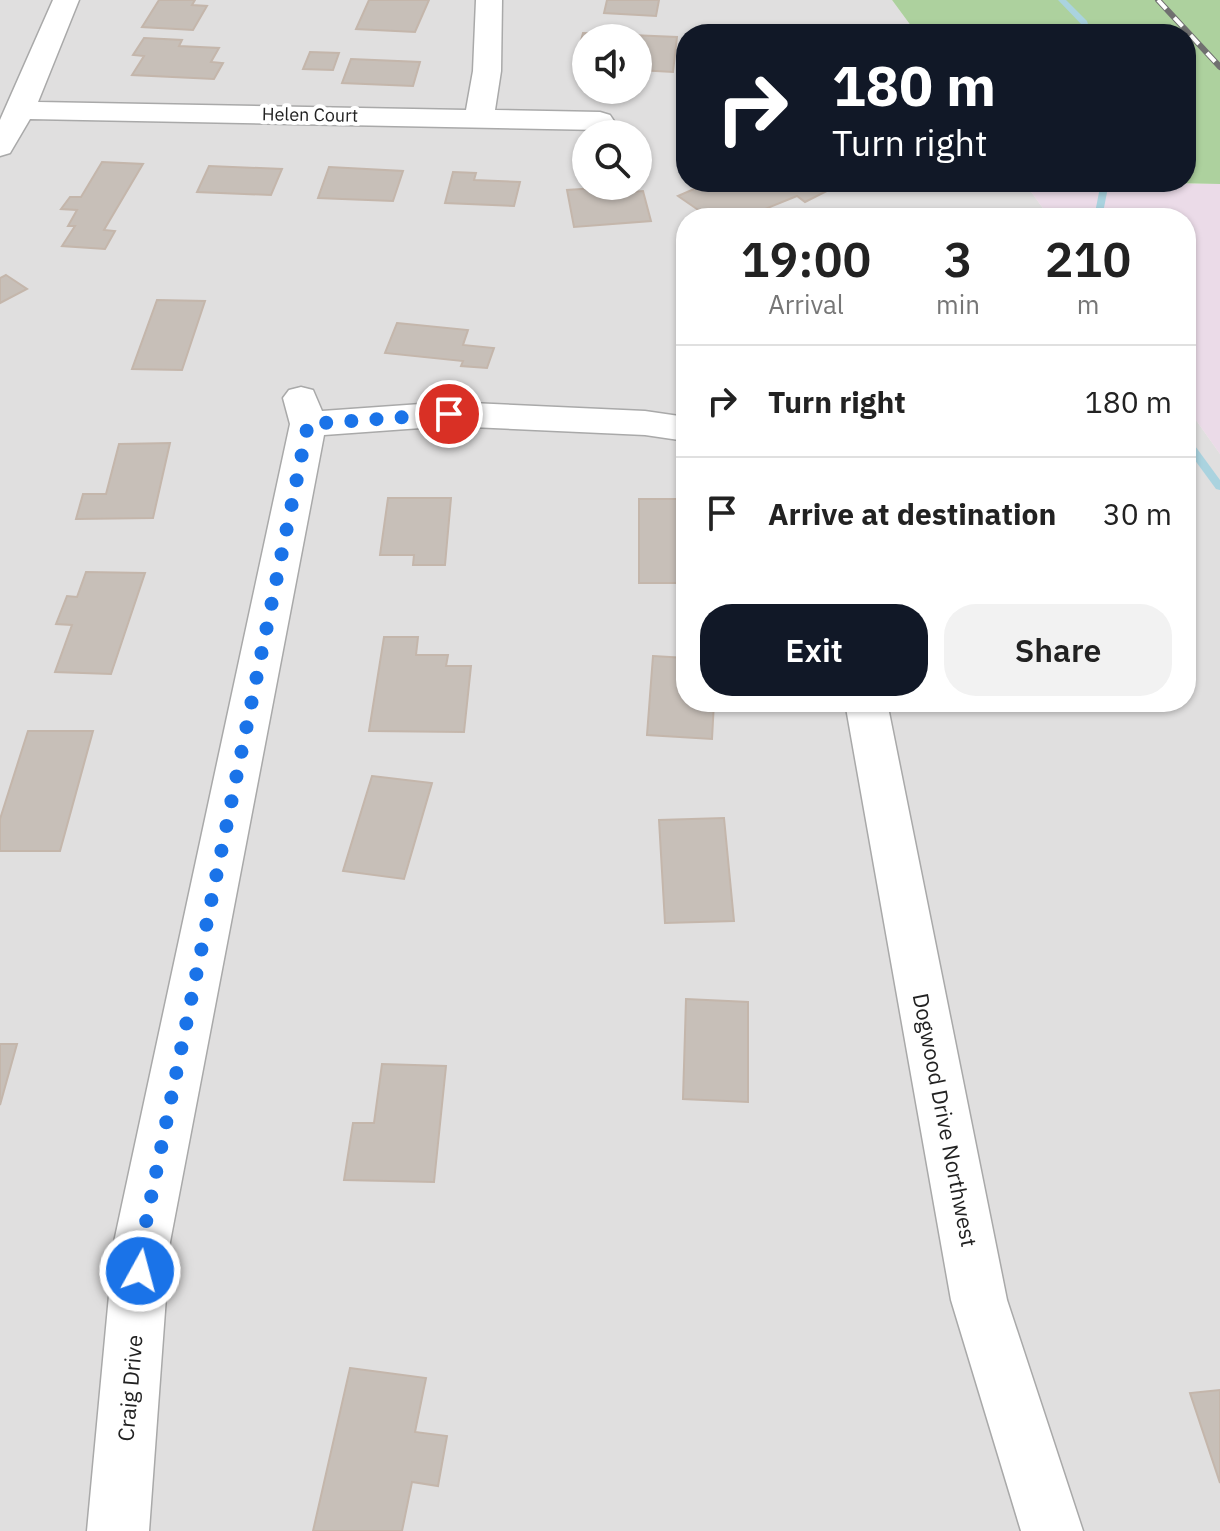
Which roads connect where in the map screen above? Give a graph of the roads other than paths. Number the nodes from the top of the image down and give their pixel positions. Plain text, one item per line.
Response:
1 (66, 0) edge
2 (489, 0) edge
3 (20, 110) junction
4 (479, 118) junction
5 (572, 120) edge
6 (0, 147) edge
7 (676, 428) edge
8 (868, 712) edge
9 (118, 1531) edge
10 (1052, 1531) edge

1 - 3 street
2 - 4 street
3 - 4 street, Helen Court
3 - 6 street
4 - 5 street, Helen Court
7 - 9 street, Craig Drive
8 - 10 street, Dogwood Drive Northwest

